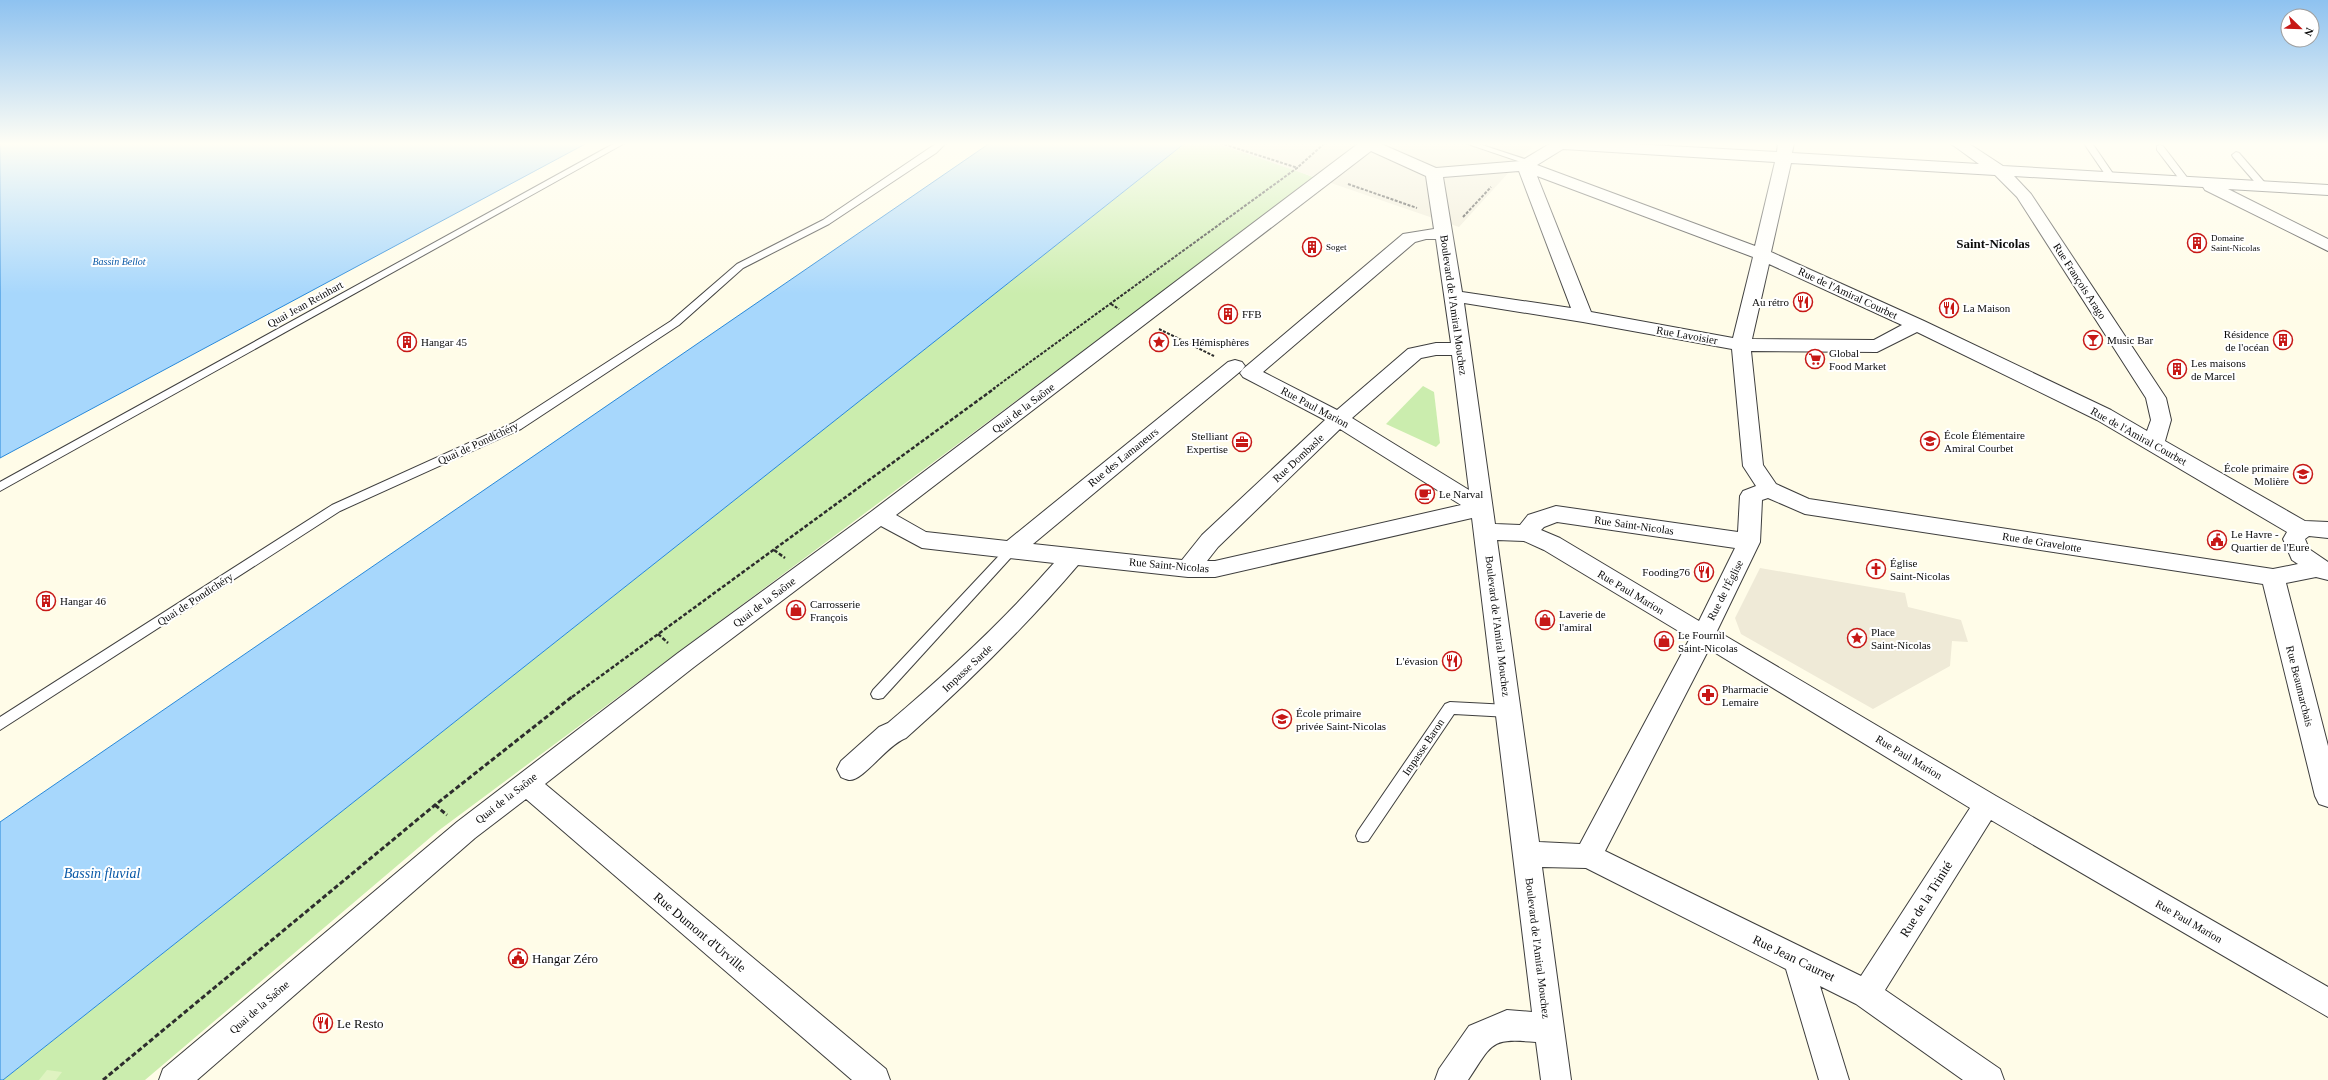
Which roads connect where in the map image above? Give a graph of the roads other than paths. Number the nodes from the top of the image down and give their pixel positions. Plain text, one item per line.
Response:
1 (530, 193) edge
2 (869, 193) edge
3 (1305, 193) edge
4 (1435, 193) edge
5 (1533, 193) edge
6 (1598, 193) edge
7 (1775, 193) edge
8 (2022, 193) edge
9 (2218, 193) edge
10 (1437, 228) junction
11 (2328, 246) edge
12 (1761, 254) junction
13 (1454, 296) junction
14 (1583, 316) junction
15 (1917, 325) junction
16 (1741, 345) junction
17 (1461, 349) junction
18 (1243, 370) junction
19 (1339, 419) junction
20 (2154, 443) junction
21 (0, 487) edge
22 (1769, 489) junction
23 (1482, 508) junction
24 (880, 516) junction
25 (2302, 530) junction
26 (2328, 530) edge
27 (1485, 532) junction
28 (1526, 533) junction
29 (1749, 542) junction
30 (1012, 549) junction
31 (1073, 556) junction
32 (1188, 569) junction
33 (2323, 570) edge
34 (2273, 577) junction
35 (1702, 635) junction
36 (878, 694) dead end
37 (1509, 711) junction
38 (0, 724) edge
39 (850, 769) dead end
40 (526, 783) junction
41 (2328, 796) edge
42 (1987, 804) junction
43 (1363, 836) dead end
44 (1526, 854) junction
45 (1588, 856) junction
46 (1797, 959) junction
47 (1866, 994) junction
48 (2328, 1003) edge
49 (1549, 1028) junction
50 (174, 1080) edge
51 (875, 1080) edge
52 (1450, 1080) edge
53 (1556, 1080) edge
54 (1834, 1080) edge
55 (1989, 1080) edge

1 - 21 lane, Quai Jean Reinhart
2 - 38 lane, Quai de Pondichéry
3 - 24 street, Quai de la Saône
4 - 10 street, Boulevard de l'Amiral Mouchez
5 - 14 street
6 - 12 street, Rue de l'Amiral Courbet
7 - 12 street
8 - 20 street, Rue François Arago
9 - 11 street
10 - 13 street, Boulevard de l'Amiral Mouchez
10 - 18 street, Rue des Lamaneurs
12 - 15 street, Rue de l'Amiral Courbet
12 - 16 street
13 - 14 street, Rue Lavoisier
13 - 17 street, Boulevard de l'Amiral Mouchez
14 - 16 street, Rue Lavoisier
15 - 16 street, Rue Lavoisier
15 - 20 street, Rue de l'Amiral Courbet
16 - 22 street
17 - 19 street, Rue Dombasle
17 - 23 street, Boulevard de l'Amiral Mouchez
18 - 19 street, Rue Paul Marion
18 - 30 street, Rue des Lamaneurs
19 - 23 street, Rue Paul Marion
19 - 32 street, Rue Dombasle
20 - 25 street, Rue de l'Amiral Courbet
22 - 29 street, Rue de l'Église
22 - 34 street, Rue de Gravelotte
23 - 27 street, Boulevard de l'Amiral Mouchez
23 - 32 street, Rue Saint-Nicolas
24 - 30 street, Rue Saint-Nicolas
24 - 40 street, Quai de la Saône
25 - 26 street
25 - 33 street
27 - 28 street, Rue Paul Marion
27 - 37 street, Boulevard de l'Amiral Mouchez
28 - 29 street, Rue Saint-Nicolas
28 - 35 street, Rue Paul Marion
29 - 35 street, Rue de l'Église
30 - 31 street, Rue Saint-Nicolas
30 - 36 lane
31 - 32 street, Rue Saint-Nicolas
31 - 39 street, Impasse Sarde
33 - 34 street, Rue de Gravelotte
34 - 41 street, Rue Beaumarchais
35 - 42 street, Rue Paul Marion
35 - 45 street, Rue de l'Église
37 - 43 lane, Impasse Baron
37 - 44 street, Boulevard de l'Amiral Mouchez
40 - 50 street, Quai de la Saône
40 - 51 street, Rue Dumont d'Urville
42 - 47 street, Rue de la Trinité
42 - 48 street, Rue Paul Marion
44 - 45 street
44 - 49 street, Boulevard de l'Amiral Mouchez
45 - 46 street, Rue Jean Caurret
46 - 47 street, Rue Jean Caurret
46 - 54 street
47 - 55 street, Rue Jean Caurret
49 - 52 street
49 - 53 street, Boulevard de l'Amiral Mouchez

